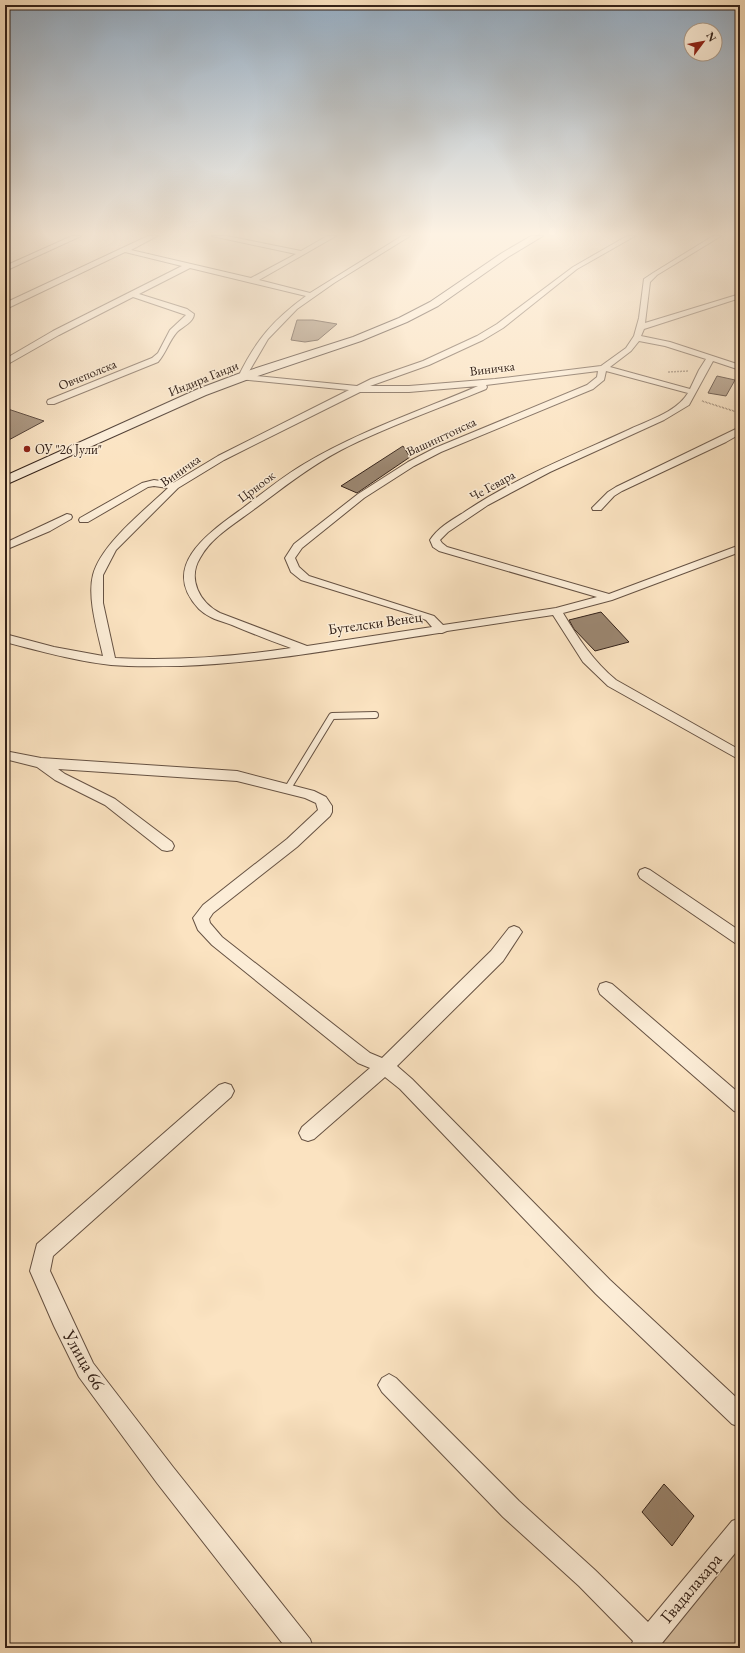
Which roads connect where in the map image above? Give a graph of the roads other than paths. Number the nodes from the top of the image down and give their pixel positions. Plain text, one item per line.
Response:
1 (95, 313) edge
2 (188, 313) edge
3 (290, 313) edge
4 (416, 313) edge
5 (516, 313) edge
6 (643, 313) edge
7 (685, 313) edge
8 (641, 327) junction
9 (637, 338) junction
10 (710, 358) junction
11 (5, 362) edge
12 (603, 368) junction
13 (740, 368) edge
14 (586, 369) junction
15 (242, 377) junction
16 (601, 378) junction
17 (495, 382) junction
18 (359, 389) junction
19 (691, 395) junction
20 (50, 402) dead end
21 (740, 430) edge
22 (5, 481) edge
23 (175, 486) junction
24 (597, 508) dead end
25 (67, 517) dead end
26 (84, 520) dead end
27 (5, 547) edge
28 (740, 548) edge
29 (608, 598) junction
30 (556, 611) junction
31 (442, 630) junction
32 (5, 638) edge
33 (306, 650) junction
34 (110, 661) junction
35 (375, 715) dead end
36 (5, 755) edge
37 (740, 756) edge
38 (41, 763) junction
39 (288, 788) junction
40 (167, 846) dead end
41 (645, 874) dead end
42 (514, 932) dead end
43 (740, 940) edge
44 (606, 989) dead end
45 (385, 1067) junction
46 (225, 1091) dead end
47 (740, 1105) edge
48 (308, 1132) dead end
49 (389, 1385) dead end
50 (740, 1416) edge
51 (740, 1530) edge
52 (645, 1643) edge
53 (301, 1648) edge

1 - 11 street
2 - 20 street, Овчеполска
3 - 15 street
4 - 15 street, Индира Ганди
5 - 18 street, Виничка
6 - 8 street
7 - 8 street
8 - 9 street
9 - 10 street
9 - 12 street
10 - 13 street
10 - 19 street
12 - 14 street, Виничка
12 - 16 street
12 - 19 street
14 - 16 street
14 - 17 street, Виничка
15 - 18 street, Виничка
15 - 22 street, Индира Ганди
16 - 31 street, Вашингтонска
17 - 18 street, Виничка
17 - 33 street, Црноок
18 - 23 street, Виничка
19 - 29 street, Че Гевара
21 - 24 street
23 - 26 street
23 - 34 street, Виничка
25 - 27 street
28 - 29 street, Бутелски Венец
29 - 30 street, Бутелски Венец
30 - 31 street, Бутелски Венец
30 - 37 street
31 - 33 street, Бутелски Венец
32 - 34 street, Бутелски Венец
33 - 34 street, Бутелски Венец
35 - 39 lane
36 - 38 street
38 - 39 street
38 - 40 street
39 - 45 street
41 - 43 street
42 - 45 street
44 - 47 street
45 - 48 street
45 - 50 street
46 - 53 street, Улица 66
49 - 52 street
51 - 52 street, Гвадалахара

